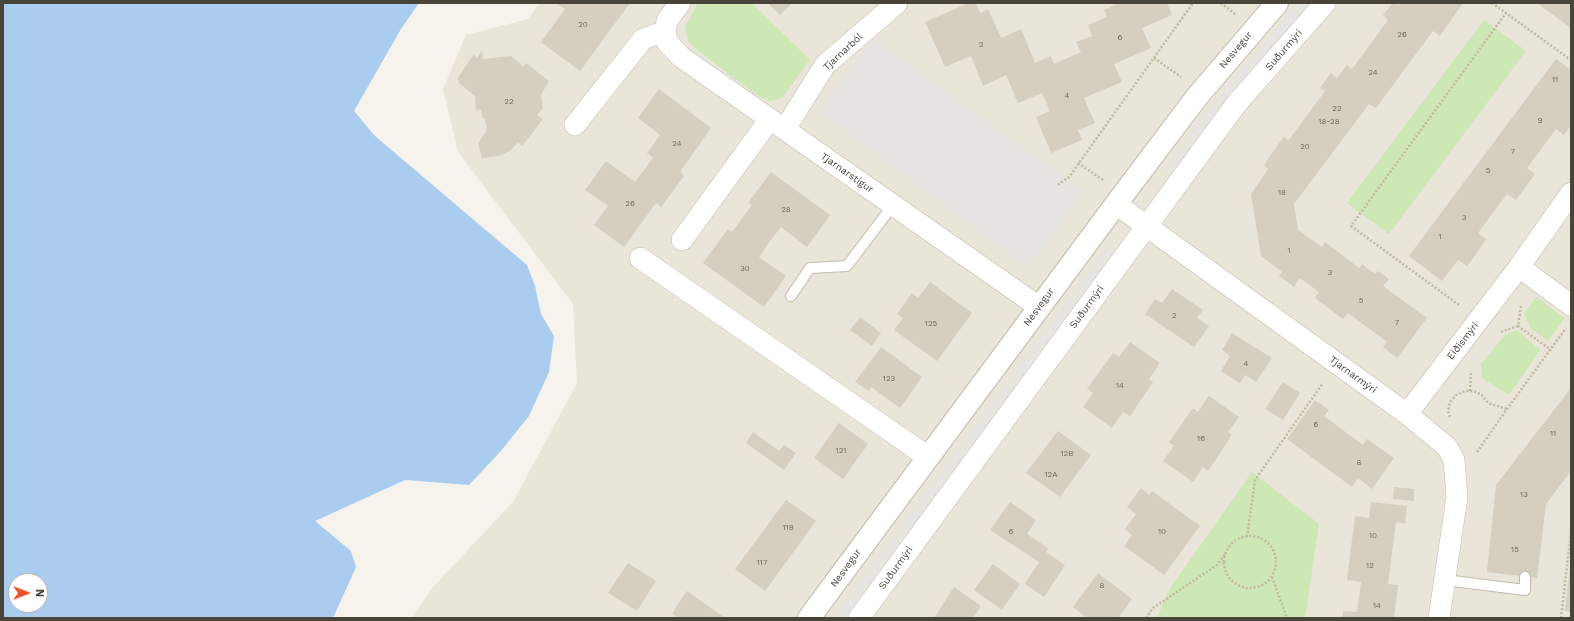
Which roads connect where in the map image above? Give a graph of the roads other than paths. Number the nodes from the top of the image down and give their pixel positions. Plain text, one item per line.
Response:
1 (680, 3) edge
2 (897, 3) edge
3 (1277, 3) edge
4 (1325, 3) edge
5 (665, 31) junction
6 (778, 124) junction
7 (575, 125) dead end
8 (1571, 193) edge
9 (1112, 194) junction
10 (893, 205) junction
11 (1146, 225) junction
12 (682, 240) dead end
13 (640, 258) dead end
14 (1523, 270) junction
15 (791, 296) dead end
16 (1571, 305) edge
17 (1039, 307) junction
18 (1407, 414) junction
19 (928, 457) junction
20 (1525, 577) dead end
21 (1445, 580) junction
22 (809, 618) edge
23 (859, 618) edge
24 (1439, 618) edge

1 - 5 street
2 - 6 street, Tjarnarból
3 - 9 street, Nesvegur
4 - 11 street, Suðurmýri
5 - 6 street, Tjarnarstígur
5 - 7 street
6 - 10 street, Tjarnarstígur
6 - 12 street, Tjarnarból
8 - 14 street, Eiðismýri
9 - 11 street, Tjarnarmýri
9 - 17 street, Nesvegur
10 - 15 lane
10 - 17 street, Tjarnarstígur
11 - 18 street, Tjarnarmýri
11 - 23 street, Suðurmýri
13 - 19 street
14 - 16 street
14 - 18 street, Eiðismýri
17 - 19 street, Nesvegur
18 - 21 street, Tjarnarmýri
19 - 22 street, Nesvegur
20 - 21 lane
21 - 24 street, Tjarnarmýri

